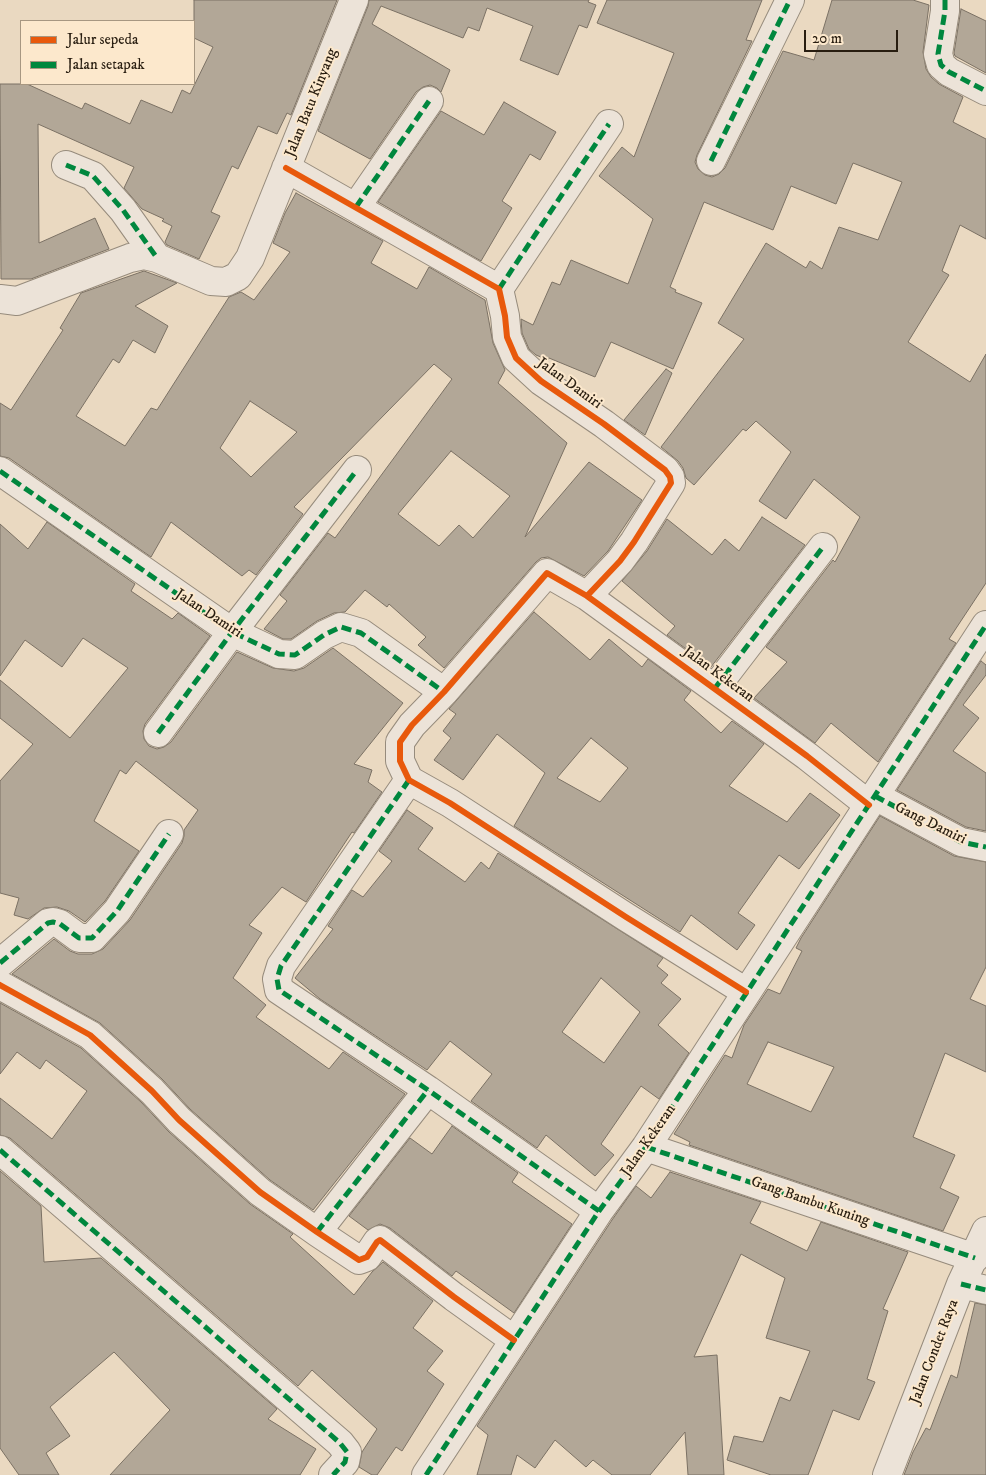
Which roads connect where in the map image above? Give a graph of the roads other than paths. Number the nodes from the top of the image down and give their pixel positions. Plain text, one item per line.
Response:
1 (354, 0) edge
2 (790, 0) edge
3 (944, 0) edge
4 (986, 91) edge
5 (430, 101) dead end
6 (609, 124) dead end
7 (711, 161) dead end
8 (66, 165) dead end
9 (286, 168) junction
10 (356, 207) junction
11 (157, 258) junction
12 (499, 289) junction
13 (0, 299) edge
14 (357, 470) dead end
15 (0, 471) edge
16 (823, 547) dead end
17 (588, 596) junction
18 (986, 625) edge
19 (232, 632) junction
20 (715, 688) junction
21 (444, 692) junction
22 (158, 733) dead end
23 (409, 780) junction
24 (872, 801) junction
25 (169, 834) dead end
26 (986, 847) edge
27 (0, 963) edge
28 (0, 985) edge
29 (746, 992) junction
30 (428, 1090) junction
31 (646, 1147) junction
32 (0, 1150) edge
33 (599, 1211) junction
34 (986, 1231) edge
35 (317, 1232) junction
36 (975, 1258) junction
37 (974, 1287) edge
38 (514, 1340) junction
39 (333, 1475) edge
40 (426, 1475) edge
41 (887, 1475) edge

1 - 9 street, Jalan Batu Kinyang
2 - 7 street
3 - 4 street
5 - 10 street
6 - 12 street
8 - 11 street
9 - 10 street
9 - 11 street, Jalan Batu Kinyang
10 - 12 street
11 - 13 street, Jalan Batu Kinyang
12 - 17 street, Jalan Damiri
14 - 19 street
15 - 19 street, Jalan Damiri
16 - 20 street
17 - 20 street, Jalan Kekeran
17 - 21 street, Jalan Kekeran
18 - 24 street, Jalan Kekeran
19 - 21 street, Jalan Damiri
19 - 22 street
20 - 24 street, Jalan Kekeran
21 - 23 street
23 - 29 street
23 - 30 street
24 - 26 street, Gang Damiri
24 - 29 street, Jalan Kekeran
25 - 27 street
28 - 35 street
29 - 31 street, Jalan Kekeran
30 - 33 street
30 - 35 street
31 - 33 street, Jalan Kekeran
31 - 36 street, Gang Bambu Kuning
32 - 39 street
33 - 38 street, Jalan Kekeran
34 - 36 street, Jalan Condet Raya
35 - 38 street
36 - 37 street, Jalan Condet Raya
37 - 41 street, Jalan Condet Raya
38 - 40 street, Jalan Kekeran

